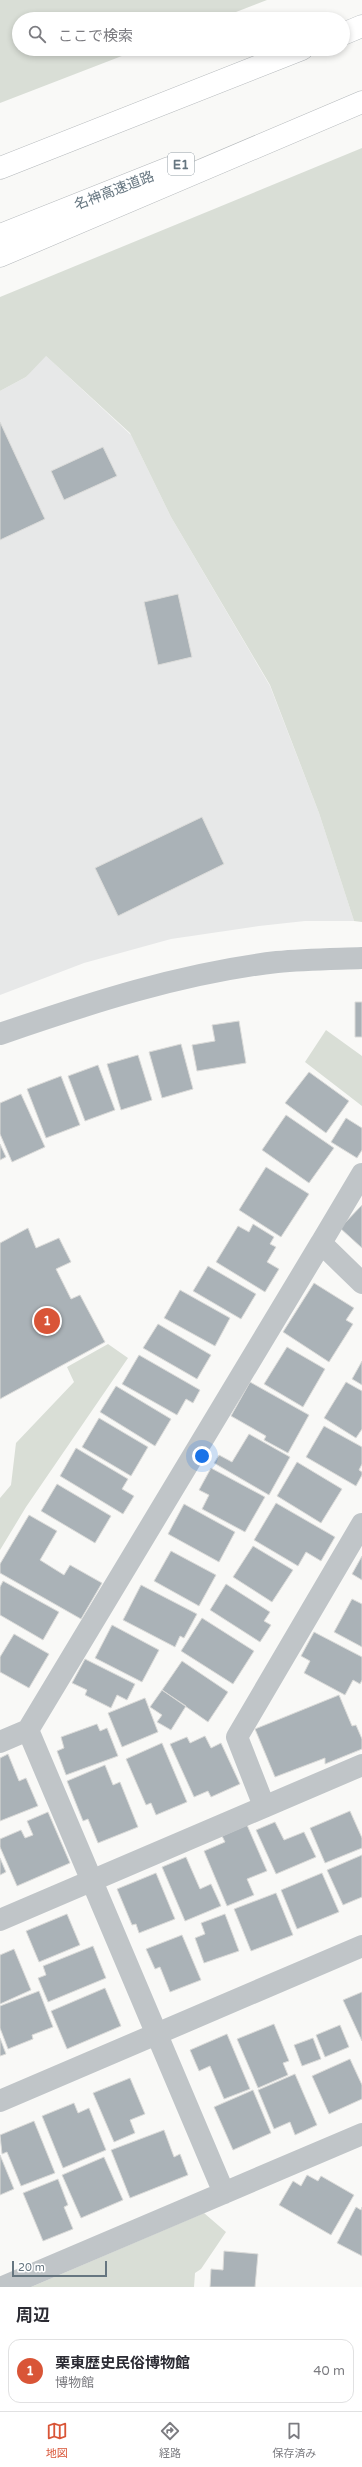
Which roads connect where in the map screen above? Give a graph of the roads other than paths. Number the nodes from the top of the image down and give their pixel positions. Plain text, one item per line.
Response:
1 (362, 26) edge
2 (350, 31) edge
3 (284, 56) edge
4 (362, 93) edge
5 (362, 102) edge
6 (0, 168) edge
7 (0, 235) edge
8 (0, 256) edge
9 (362, 958) edge
10 (0, 1034) edge
11 (362, 1174) edge
12 (321, 1243) junction
13 (362, 1283) edge
14 (362, 1524) edge
15 (28, 1730) junction
16 (0, 1742) edge
17 (362, 1765) edge
18 (264, 1806) junction
19 (91, 1882) junction
20 (0, 1920) edge
21 (362, 1946) edge
22 (156, 2033) junction
23 (0, 2101) edge
24 (357, 2141) edge
25 (224, 2193) junction
26 (3, 2287) edge

1 - 2 highway
3 - 6 highway
4 - 7 highway, 名神高速道路 / E1
5 - 8 highway
9 - 10 street
11 - 12 street
12 - 13 street
12 - 15 street
14 - 18 street
15 - 16 street
15 - 19 street
17 - 18 street
18 - 19 street
19 - 20 street
19 - 22 street
21 - 22 street
22 - 23 street
22 - 25 street
24 - 25 street
25 - 26 street

